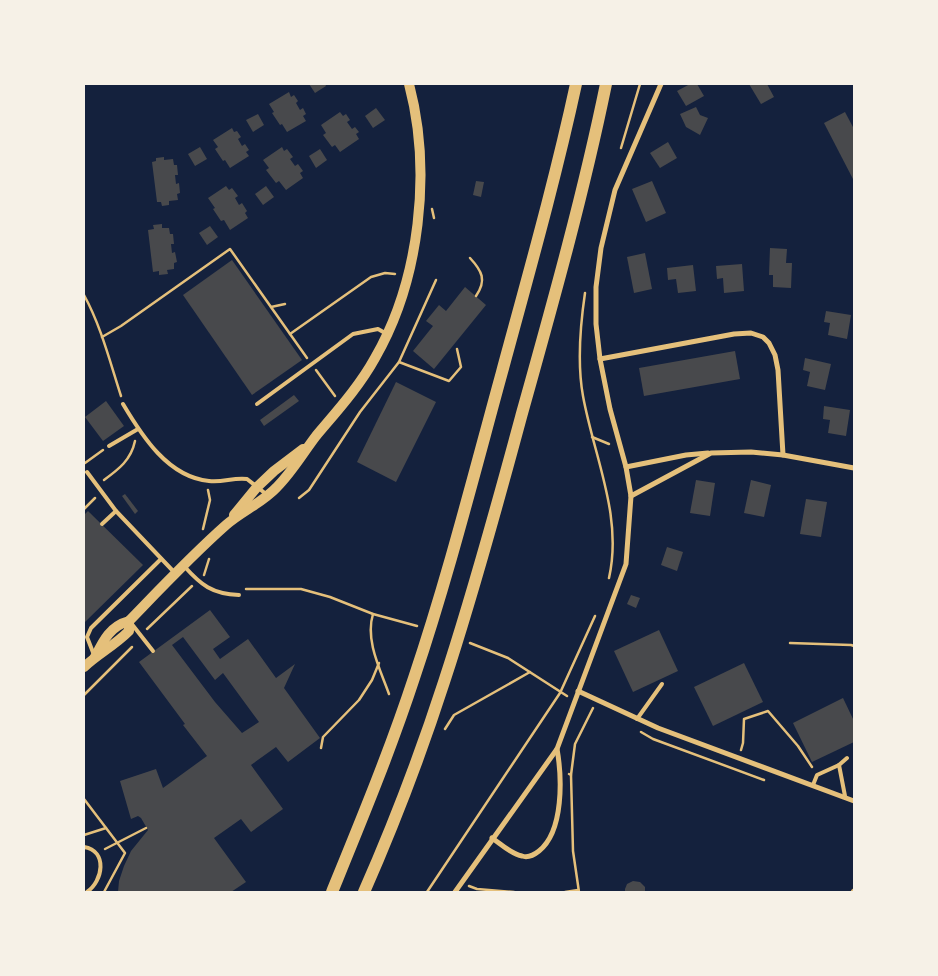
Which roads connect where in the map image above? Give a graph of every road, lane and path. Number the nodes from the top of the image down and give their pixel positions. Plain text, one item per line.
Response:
1 (408, 84) edge
2 (576, 84) edge
3 (606, 84) edge
4 (640, 84) edge
5 (661, 84) edge
6 (620, 151) dead end
7 (470, 258) dead end
8 (397, 274) dead end
9 (436, 280) dead end
10 (586, 286) dead end
11 (84, 295) edge
12 (476, 296) dead end
13 (285, 304) dead end
14 (271, 307) junction
15 (282, 322) junction
16 (278, 325) dead end
17 (388, 334) junction
18 (102, 337) junction
19 (457, 349) dead end
20 (600, 360) junction
21 (399, 362) junction
22 (123, 404) joint
23 (257, 404) dead end
24 (138, 429) junction
25 (592, 437) junction
26 (315, 438) junction
27 (109, 446) dead end
28 (621, 449) junction
29 (711, 453) junction
30 (96, 455) dead end
31 (783, 455) junction
32 (84, 463) edge
33 (626, 467) junction
34 (854, 468) edge
35 (87, 472) dead end
36 (208, 481) junction
37 (96, 484) junction
38 (257, 487) junction
39 (101, 492) junction
40 (268, 496) junction
41 (631, 496) junction
42 (299, 498) dead end
43 (84, 509) edge
44 (116, 511) junction
45 (102, 524) dead end
46 (228, 524) junction
47 (202, 533) dead end
48 (210, 556) dead end
49 (161, 559) junction
50 (183, 565) junction
51 (175, 573) junction
52 (210, 579) dead end
53 (608, 582) dead end
54 (242, 589) dead end
55 (239, 596) dead end
56 (598, 608) dead end
57 (373, 614) junction
58 (130, 621) junction
59 (418, 627) dead end
60 (470, 643) dead end
61 (790, 643) dead end
62 (854, 646) edge
63 (153, 651) dead end
64 (95, 657) junction
65 (379, 663) junction
66 (84, 667) edge
67 (530, 672) junction
68 (662, 684) dead end
69 (578, 691) junction
70 (560, 693) junction
71 (389, 694) dead end
72 (575, 700) junction
73 (593, 708) dead end
74 (637, 719) junction
75 (445, 729) dead end
76 (322, 748) dead end
77 (557, 749) junction
78 (846, 758) dead end
79 (738, 759) junction
80 (839, 766) junction
81 (735, 770) dead end
82 (560, 773) junction
83 (571, 775) junction
84 (817, 775) junction
85 (812, 785) junction
86 (844, 796) junction
87 (84, 799) edge
88 (854, 801) edge
89 (106, 828) junction
90 (146, 828) dead end
91 (84, 835) edge
92 (492, 838) junction
93 (118, 842) junction
94 (84, 847) edge
95 (97, 853) junction
96 (461, 884) junction
97 (474, 888) junction
98 (578, 891) edge
99 (87, 892) edge
100 (104, 892) edge
101 (332, 892) edge
102 (364, 892) edge
103 (428, 892) edge
104 (455, 892) edge
105 (476, 892) edge
106 (514, 892) edge
107 (565, 892) edge

1 - 17 main road
2 - 101 highway
3 - 102 highway
4 - 6 path
5 - 20 street
7 - 12 path
8 - 15 path
9 - 21 path
10 - 25 path
11 - 18 path
13 - 14 path
14 - 15 path
14 - 18 path
15 - 16 path
17 - 23 lane
17 - 26 main road
18 - 22 path
19 - 21 path
20 - 28 street
20 - 31 street
21 - 42 path
22 - 24 lane
24 - 27 lane
24 - 36 lane
24 - 37 path
25 - 28 path
25 - 53 path
26 - 38 main road
26 - 40 main road
28 - 33 street
29 - 31 street
29 - 33 street
29 - 41 street
30 - 32 path
31 - 34 street
33 - 41 street
35 - 37 lane
36 - 38 lane
36 - 47 path
37 - 39 lane
38 - 40 lane
38 - 46 main road
39 - 43 path
39 - 44 lane
40 - 46 main road
41 - 69 street
44 - 45 lane
44 - 49 lane
46 - 50 main road
48 - 52 path
49 - 51 lane
49 - 64 lane
50 - 51 main road
50 - 55 lane
51 - 58 main road
54 - 57 path
56 - 70 path
57 - 59 path
57 - 65 path
58 - 63 lane
58 - 64 main road
60 - 67 path
61 - 62 path
64 - 66 main road
65 - 71 path
65 - 76 path
67 - 70 path
67 - 75 path
68 - 74 lane
69 - 72 street
69 - 74 street
70 - 72 path
70 - 103 path
72 - 77 street
73 - 83 path
74 - 79 street
77 - 82 street
77 - 92 street
78 - 80 lane
79 - 81 path
79 - 84 path
79 - 85 street
80 - 84 lane
80 - 86 lane
82 - 83 path
82 - 92 street
83 - 98 path
84 - 85 lane
85 - 86 street
86 - 88 street
87 - 89 path
89 - 91 path
89 - 93 path
90 - 93 path
92 - 96 street
93 - 95 path
93 - 100 path
94 - 95 lane
95 - 99 lane
96 - 97 path
96 - 104 street
97 - 105 path
97 - 106 path
98 - 107 path

